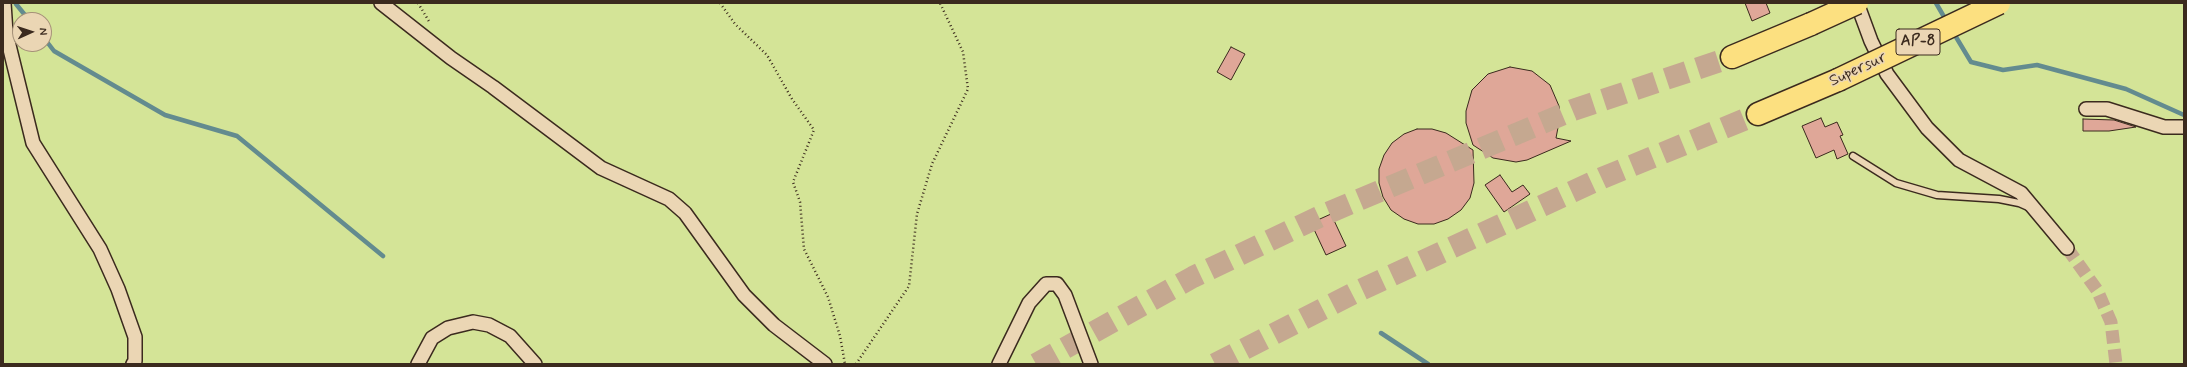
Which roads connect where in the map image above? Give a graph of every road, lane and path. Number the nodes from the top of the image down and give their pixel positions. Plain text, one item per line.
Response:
1 (4, 3) edge
2 (381, 3) edge
3 (720, 3) edge
4 (940, 3) edge
5 (1857, 3) edge
6 (1999, 3) edge
7 (1732, 57) tunnel mouth
8 (2086, 109) dead end
9 (1758, 114) tunnel mouth
10 (2184, 127) edge
11 (1853, 156) dead end
12 (2040, 214) junction
13 (2067, 248) tunnel mouth
14 (133, 364) edge
15 (418, 364) edge
16 (535, 364) edge
17 (825, 364) edge
18 (846, 364) edge
19 (856, 364) edge
20 (999, 364) edge
21 (1091, 364) edge

1 - 14 street
2 - 17 street
3 - 18 path
4 - 19 path
5 - 7 highway, bridge
5 - 12 street
6 - 9 highway, Supersur / AP-8, bridge
8 - 10 street
11 - 12 lane
12 - 13 street
15 - 16 street
20 - 21 street

